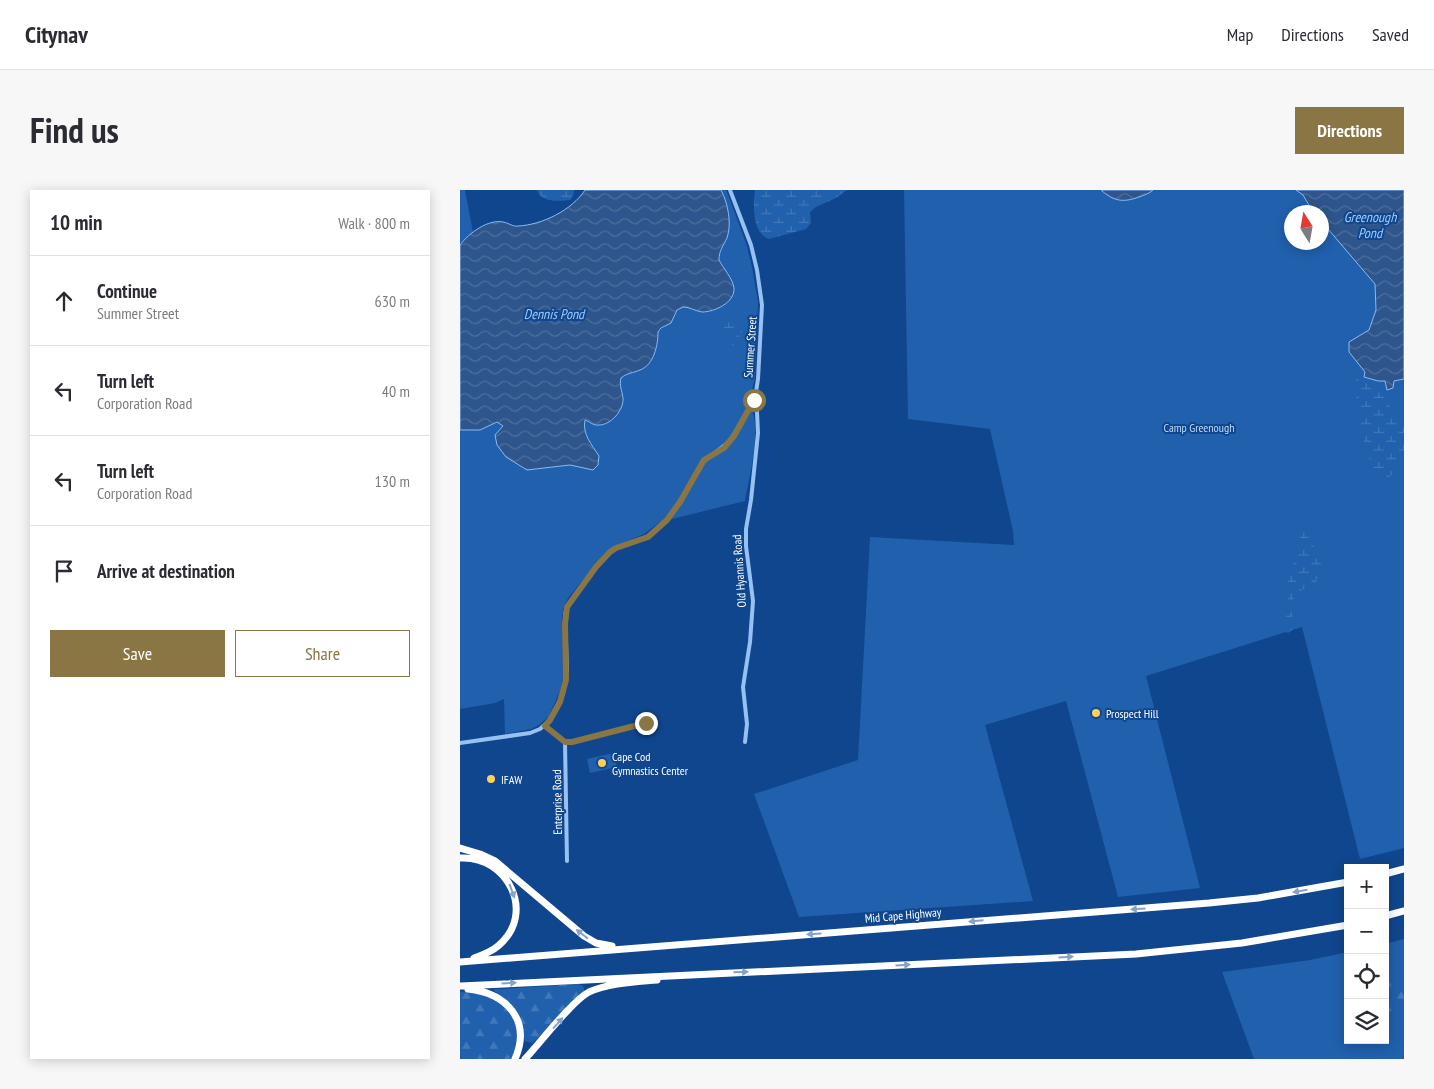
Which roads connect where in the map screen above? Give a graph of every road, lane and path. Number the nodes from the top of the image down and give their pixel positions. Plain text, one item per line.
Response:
1 (730, 190) edge
2 (754, 400) junction
3 (646, 723) dead end
4 (545, 726) junction
5 (565, 742) junction
6 (745, 742) dead end
7 (460, 743) edge
8 (460, 850) edge
9 (460, 858) edge
10 (568, 861) dead end
11 (1404, 869) edge
12 (1389, 873) edge
13 (1344, 883) edge
14 (1404, 912) edge
15 (1389, 915) edge
16 (1344, 926) edge
17 (628, 948) junction
18 (461, 962) edge
19 (710, 973) junction
20 (460, 987) edge
21 (515, 1059) edge
22 (525, 1059) edge

1 - 2 street, Summer Street
2 - 4 street, Summer Street
2 - 6 street, Old Hyannis Road
3 - 5 street
4 - 5 street
4 - 7 street
5 - 10 street, Enterprise Road
17 -> 8 highway
9 -> 18 highway
11 - 12 highway
13 -> 17 highway, Mid Cape Highway
14 - 15 highway
19 -> 16 highway
17 - 18 highway, Mid Cape Highway
20 -> 19 highway
22 -> 19 highway
20 - 21 highway

